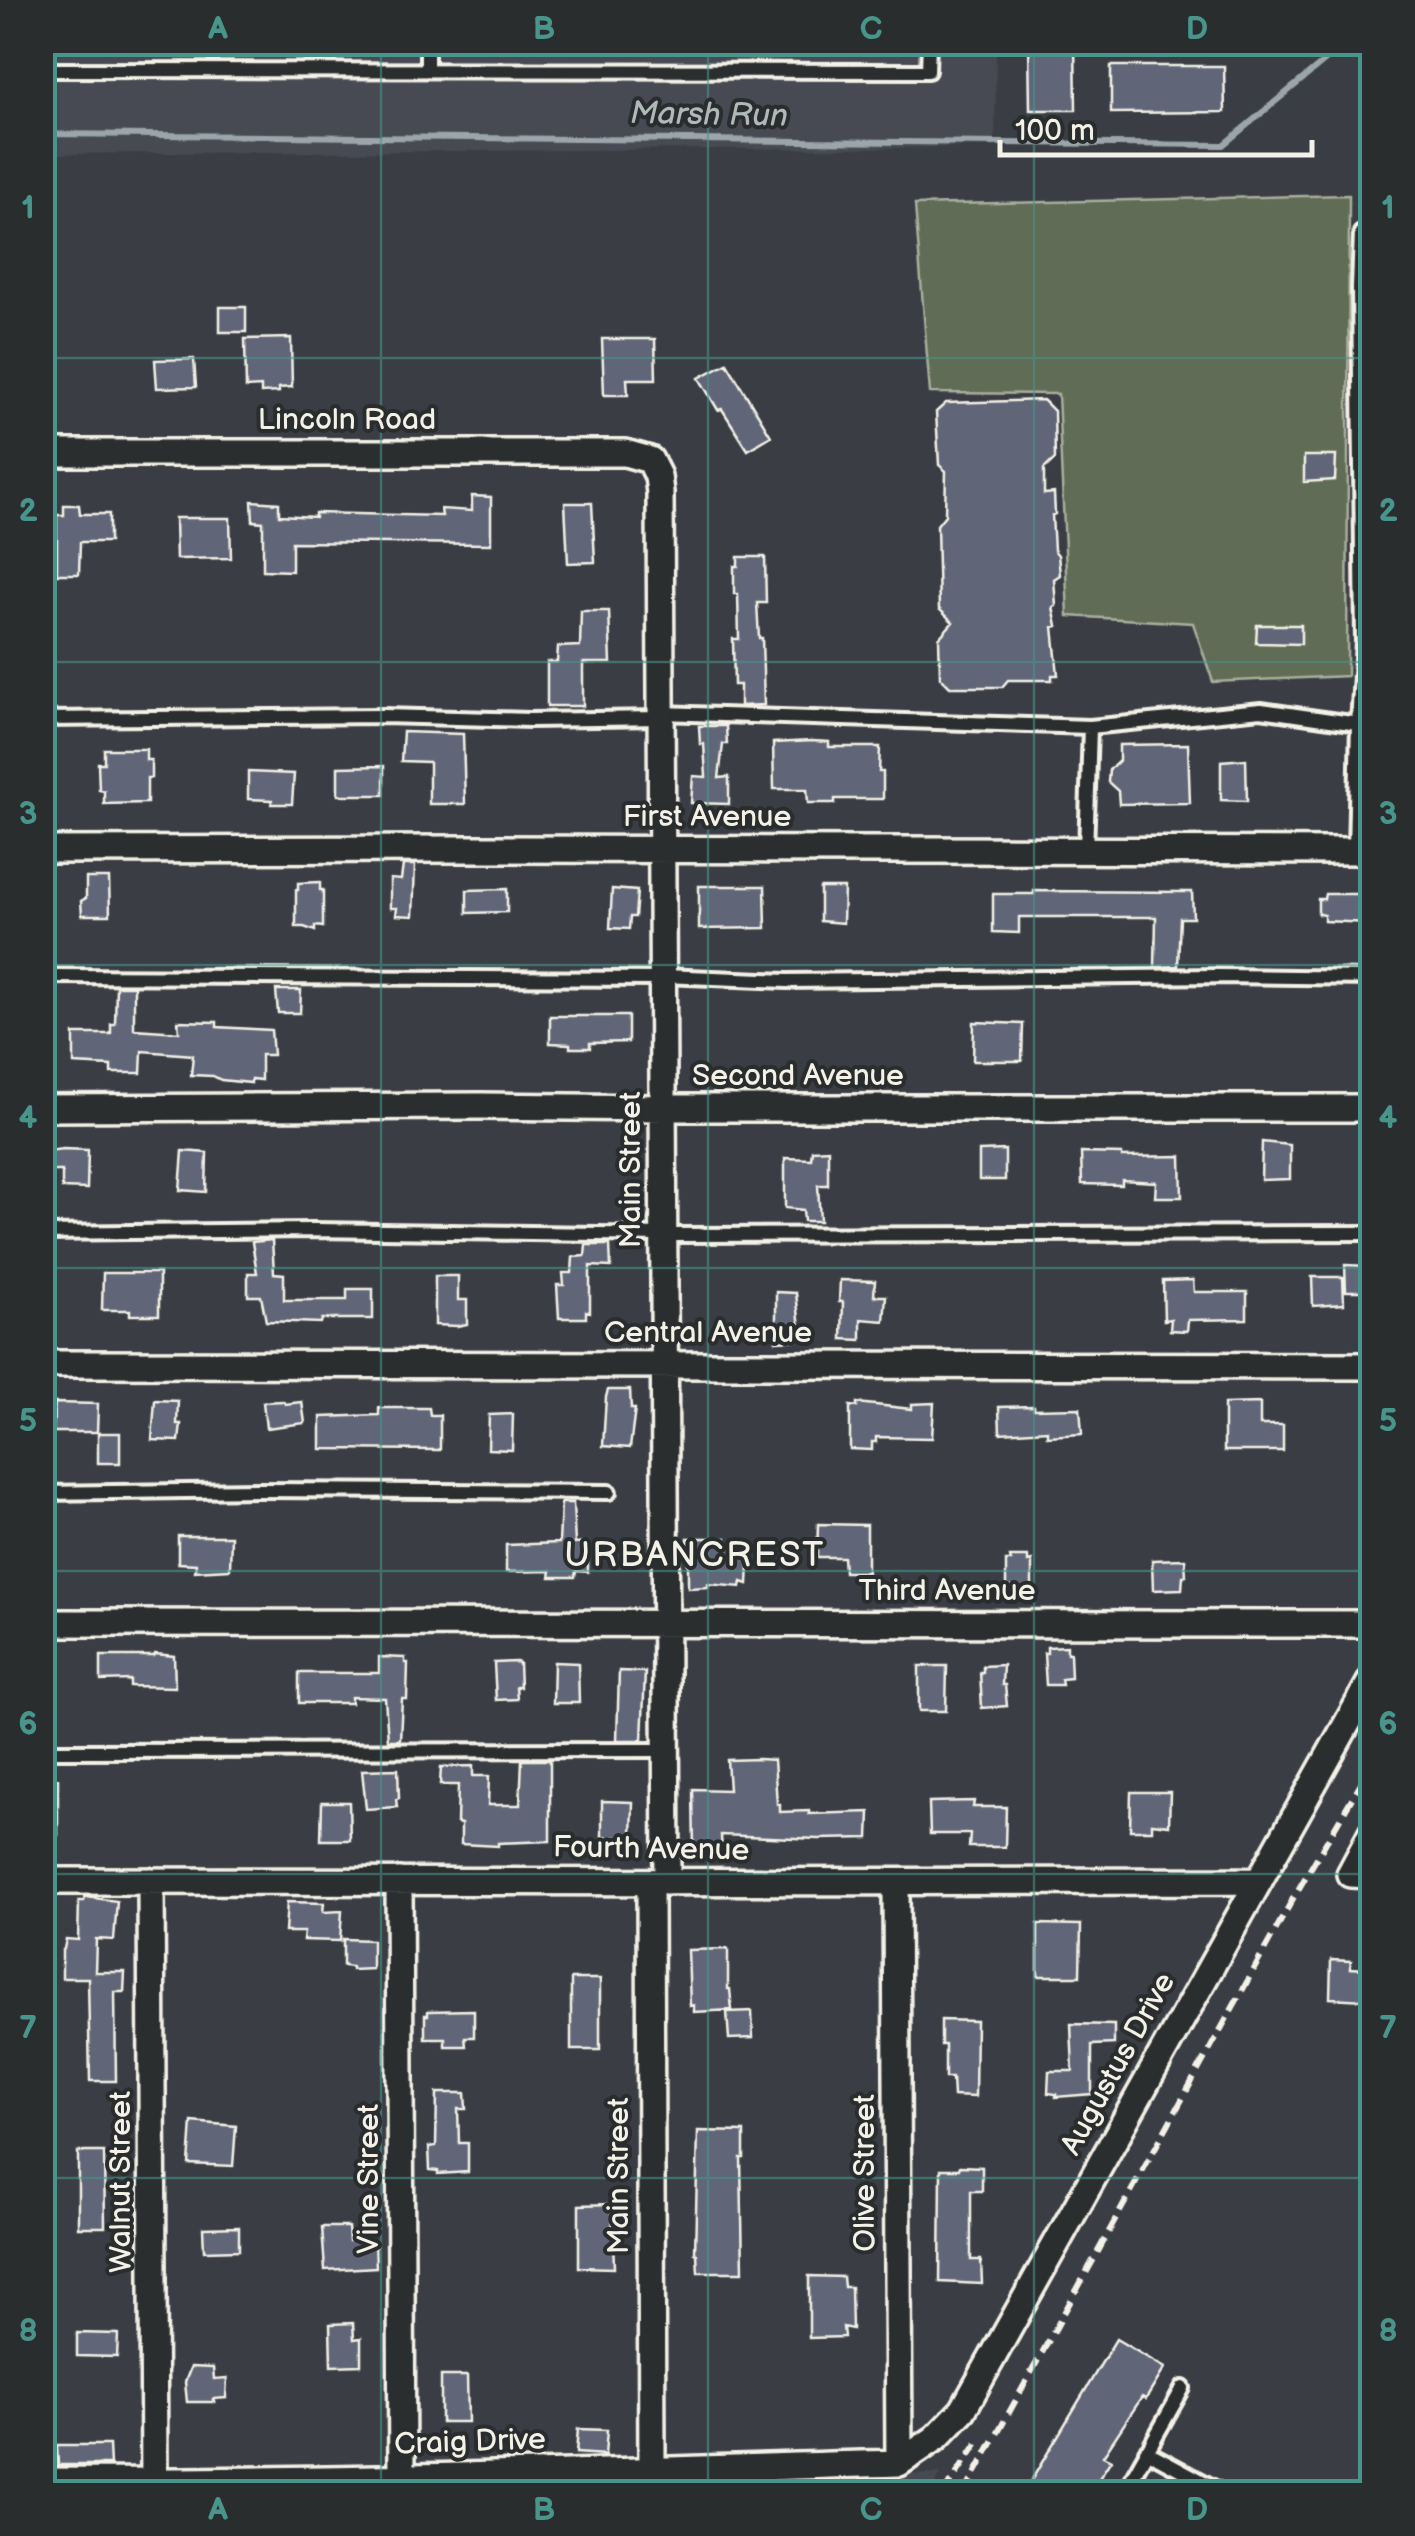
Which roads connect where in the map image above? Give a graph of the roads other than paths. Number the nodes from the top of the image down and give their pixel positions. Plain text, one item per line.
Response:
1 (428, 42) edge
2 (928, 42) edge
3 (42, 70) edge
4 (427, 70) junction
5 (1372, 233) edge
6 (1366, 289) edge
7 (42, 453) edge
8 (650, 460) joint
9 (661, 715) junction
10 (42, 720) edge
11 (1358, 724) junction
12 (1090, 727) junction
13 (42, 850) edge
14 (663, 850) junction
15 (1086, 851) junction
16 (1364, 851) edge
17 (42, 976) edge
18 (663, 978) junction
19 (1372, 978) edge
20 (42, 1108) edge
21 (664, 1108) junction
22 (1372, 1108) edge
23 (42, 1233) edge
24 (1372, 1233) edge
25 (664, 1235) junction
26 (42, 1364) edge
27 (665, 1366) junction
28 (1372, 1366) edge
29 (42, 1492) edge
30 (609, 1492) dead end
31 (42, 1623) edge
32 (665, 1624) junction
33 (1372, 1624) edge
34 (1372, 1679) edge
35 (666, 1750) junction
36 (42, 1751) edge
37 (1372, 1833) edge
38 (1361, 1875) edge
39 (1259, 1880) junction
40 (42, 1881) edge
41 (151, 1881) junction
42 (400, 1881) junction
43 (658, 1882) junction
44 (896, 1882) junction
45 (1183, 2388) dead end
46 (1146, 2451) junction
47 (899, 2463) junction
48 (652, 2470) junction
49 (402, 2477) junction
50 (42, 2481) edge
51 (154, 2482) junction
52 (1122, 2494) edge
53 (1226, 2494) edge

1 - 4 lane
2 - 4 lane
3 - 4 lane
5 - 6 lane
6 - 11 lane
7 - 8 street, Lincoln Road
8 - 9 street, Main Street
9 - 10 lane
9 - 12 lane
9 - 14 street, Main Street
11 - 12 lane
11 - 16 lane
12 - 15 lane
13 - 14 street, First Avenue
14 - 15 street, First Avenue
14 - 18 street, Main Street
15 - 16 street, First Avenue
17 - 18 lane
18 - 19 lane
18 - 21 street, Main Street
20 - 21 street, Second Avenue
21 - 22 street, Second Avenue
21 - 25 street, Main Street
23 - 25 lane
24 - 25 lane
25 - 27 street, Main Street
26 - 27 street, Central Avenue
27 - 28 street, Central Avenue
27 - 32 street, Main Street
29 - 30 lane
31 - 32 street, Third Avenue
32 - 33 street, Third Avenue
32 - 35 street, Main Street
34 - 39 street, Augustus Drive
35 - 36 lane
35 - 43 street, Main Street
37 - 38 street
39 - 44 street, Fourth Avenue
39 - 47 street, Augustus Drive
40 - 41 street, Fourth Avenue
41 - 42 street, Fourth Avenue
41 - 51 street, Walnut Street
42 - 43 street, Fourth Avenue
42 - 49 street, Vine Street
43 - 44 street, Fourth Avenue
43 - 48 street, Main Street
44 - 47 street, Olive Street
45 - 46 lane
46 - 52 lane
46 - 53 lane
47 - 48 street, Craig Drive
48 - 49 street, Craig Drive
49 - 51 street, Craig Drive
50 - 51 street, Craig Drive

